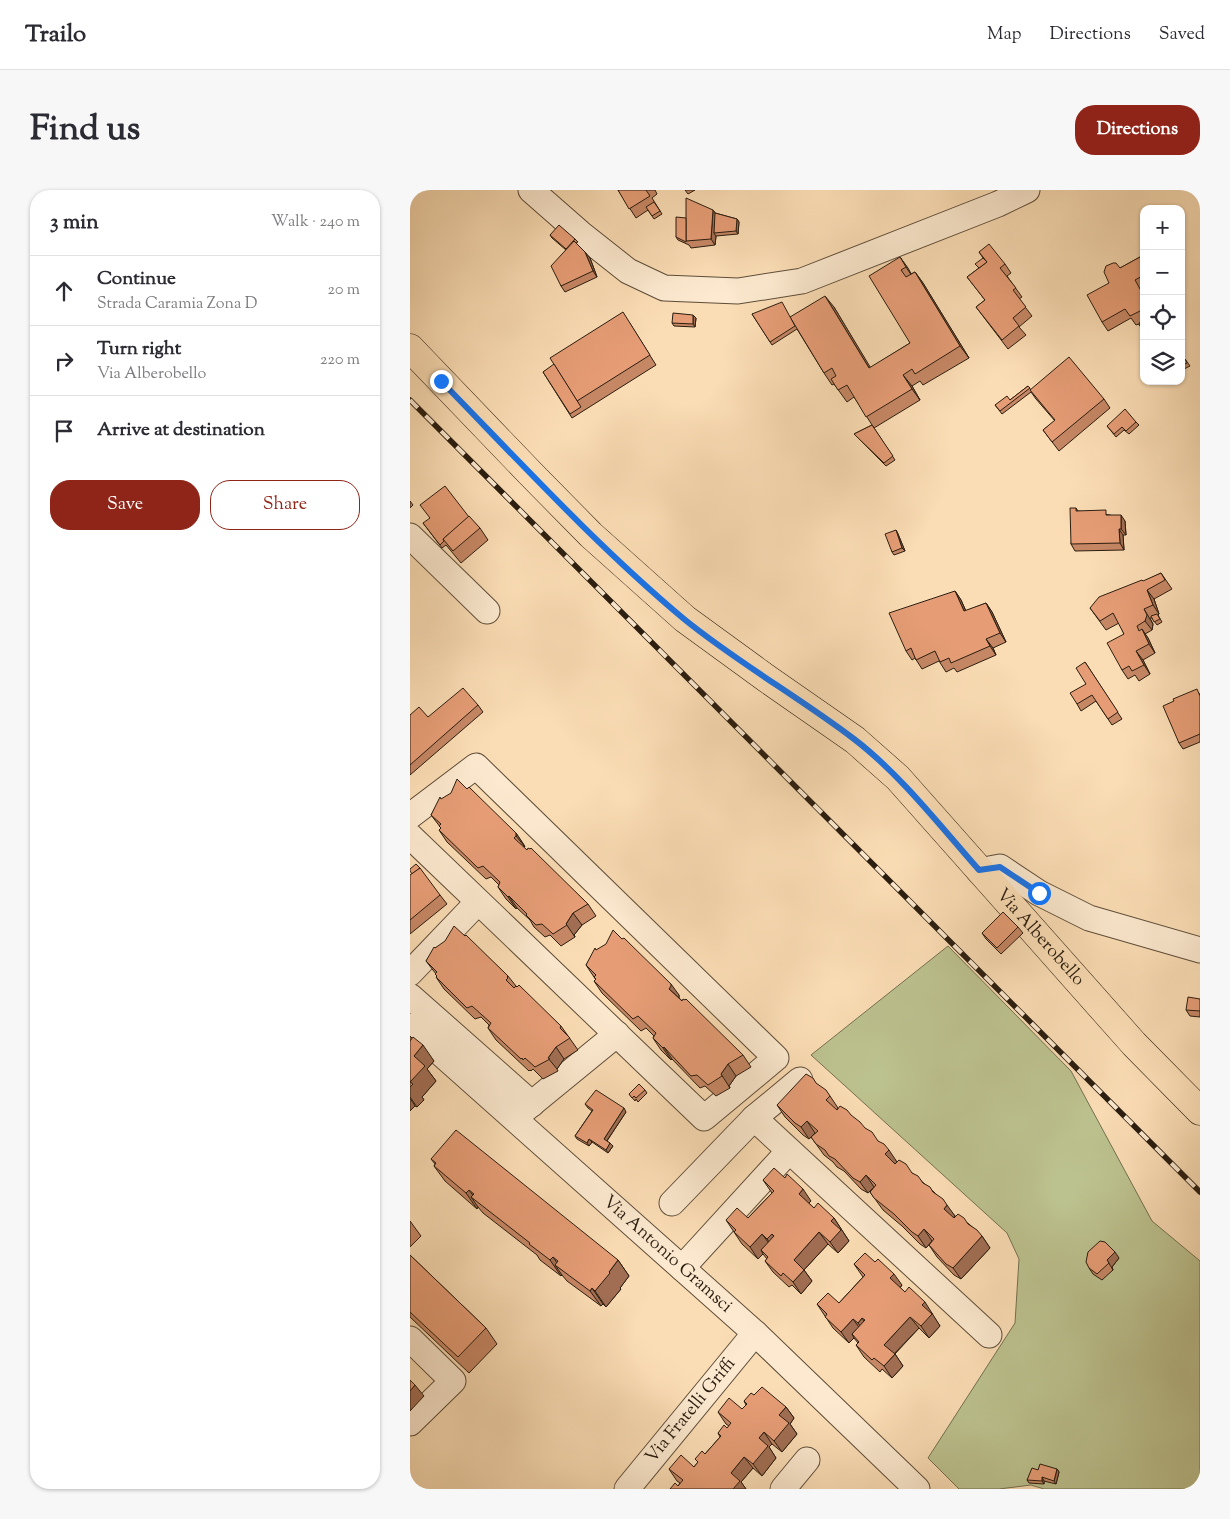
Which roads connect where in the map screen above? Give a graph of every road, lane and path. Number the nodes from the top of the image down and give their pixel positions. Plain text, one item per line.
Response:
1 (531, 190) edge
2 (1027, 190) edge
3 (410, 348) edge
4 (410, 536) edge
5 (486, 611) dead end
6 (410, 816) edge
7 (410, 836) edge
8 (979, 870) junction
9 (478, 902) junction
10 (1200, 950) edge
11 (410, 973) edge
12 (410, 996) edge
13 (410, 1026) edge
14 (617, 1034) junction
15 (800, 1080) edge
16 (523, 1111) junction
17 (1200, 1111) edge
18 (754, 1118) junction
19 (790, 1151) junction
20 (672, 1203) dead end
21 (682, 1268) junction
22 (755, 1333) junction
23 (989, 1335) dead end
24 (410, 1339) edge
25 (410, 1423) edge
26 (807, 1460) dead end
27 (627, 1489) edge
28 (783, 1489) edge
29 (917, 1489) edge

1 - 2 street
3 - 8 main road, Via Alberobello
4 - 5 street
6 - 14 street
7 - 9 street
8 - 10 street
8 - 17 main road, Via Alberobello
9 - 11 street
9 - 14 street
12 - 16 street
13 - 16 street, Via Antonio Gramsci
14 - 16 street
15 - 18 street
16 - 21 street, Via Antonio Gramsci
18 - 19 street
18 - 20 street
19 - 21 street
19 - 23 street
21 - 22 street, Via Antonio Gramsci
22 - 27 street, Via Fratelli Griffi
22 - 29 street, Via Antonio Gramsci
24 - 25 street
26 - 28 street

